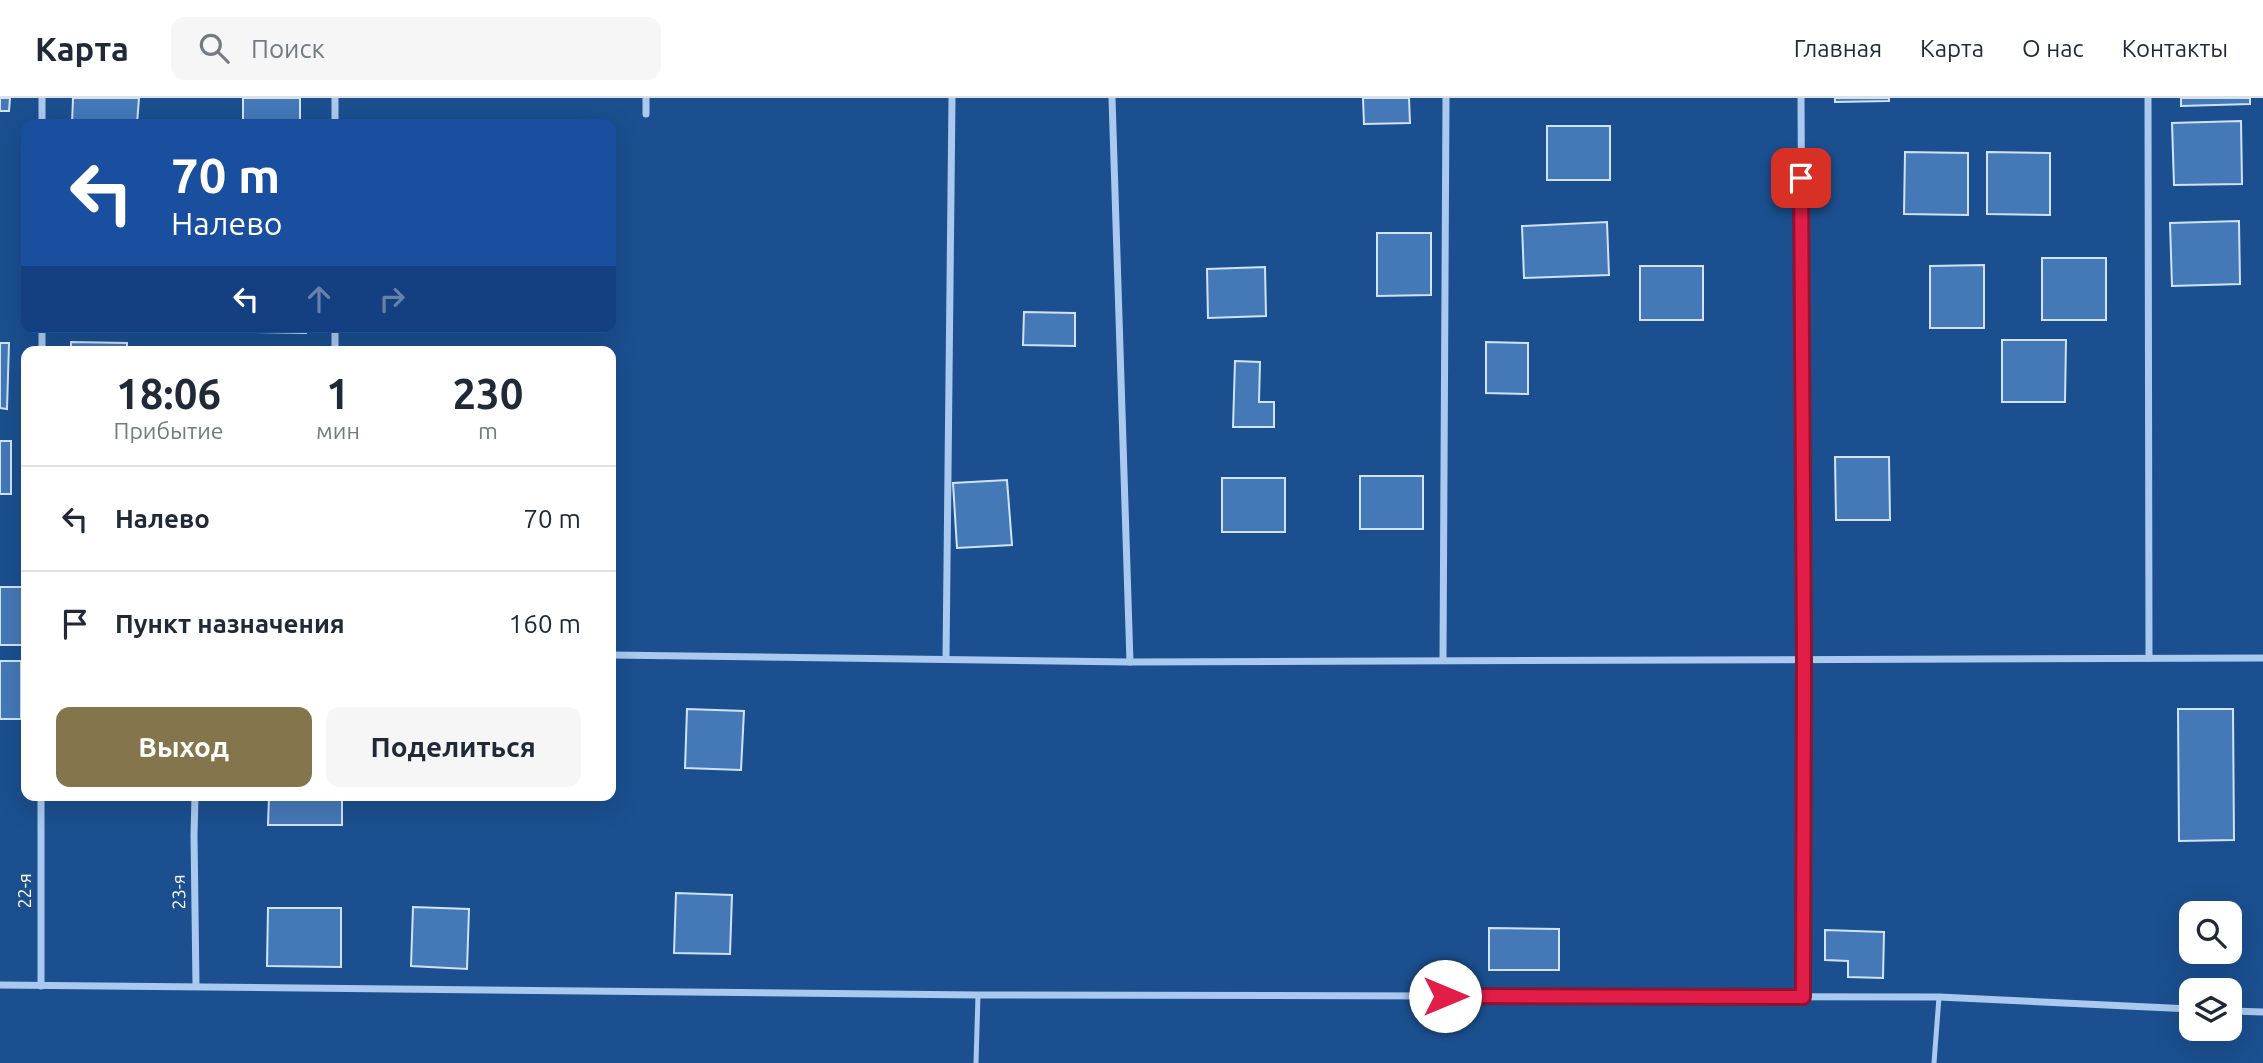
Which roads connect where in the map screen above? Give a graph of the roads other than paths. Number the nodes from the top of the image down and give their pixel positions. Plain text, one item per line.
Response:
1 (42, 98) edge
2 (335, 98) edge
3 (646, 98) edge
4 (952, 98) edge
5 (1112, 98) edge
6 (1446, 98) edge
7 (1801, 98) edge
8 (2148, 98) edge
9 (646, 114) dead end
10 (42, 119) edge
11 (335, 119) edge
12 (616, 655) edge
13 (2149, 658) junction
14 (946, 659) junction
15 (1443, 659) junction
16 (1804, 659) junction
17 (2263, 659) edge
18 (1130, 662) junction
19 (41, 801) edge
20 (195, 801) edge
21 (0, 985) edge
22 (41, 986) junction
23 (196, 986) junction
24 (978, 995) junction
25 (1939, 996) junction
26 (1803, 997) junction
27 (2179, 1008) edge
28 (2242, 1011) edge
29 (2263, 1012) edge
30 (976, 1063) edge
31 (1934, 1063) edge

1 - 10 street
2 - 11 street
3 - 9 street
4 - 14 street
5 - 18 street
6 - 15 street
7 - 16 street
8 - 13 street
12 - 14 street
13 - 16 street
13 - 17 street
14 - 18 street
15 - 16 street
15 - 18 street
16 - 26 street
19 - 22 street, 22-я
20 - 23 street, 23-я
21 - 22 street
22 - 23 street
23 - 24 street
24 - 26 street
24 - 30 lane
25 - 26 street
25 - 27 street
25 - 31 lane
28 - 29 street

